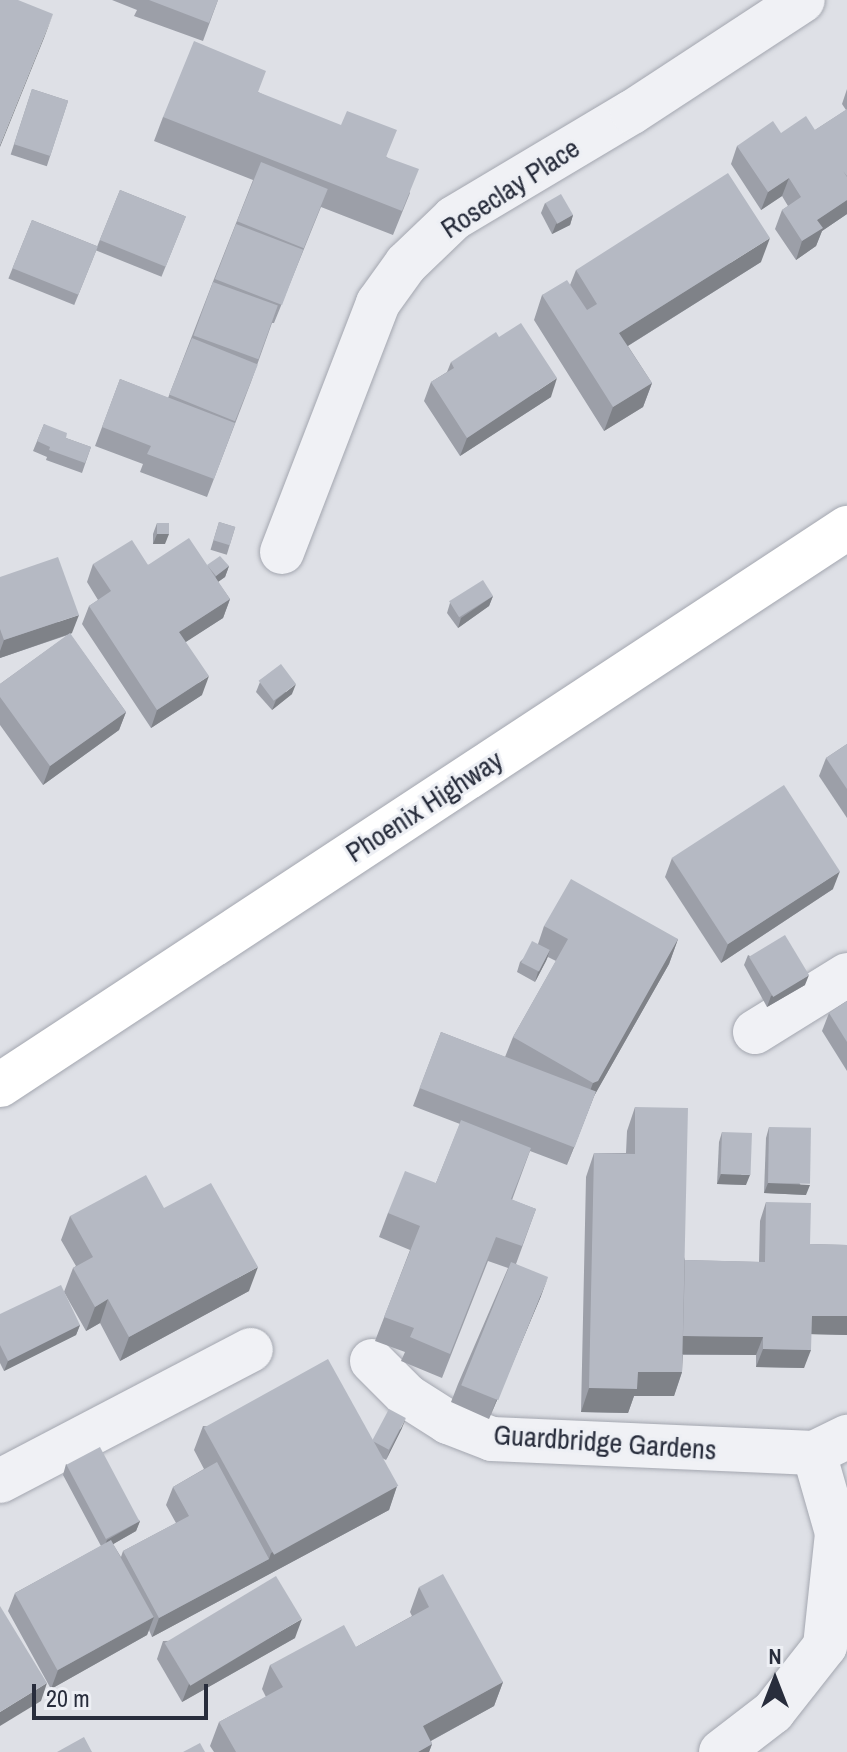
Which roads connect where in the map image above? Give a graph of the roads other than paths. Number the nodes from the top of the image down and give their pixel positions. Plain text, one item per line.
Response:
1 (803, 0) edge
2 (847, 528) edge
3 (282, 552) dead end
4 (847, 975) edge
5 (755, 1032) dead end
6 (0, 1085) edge
7 (251, 1350) dead end
8 (372, 1361) dead end
9 (831, 1445) edge
10 (0, 1481) edge
11 (721, 1752) edge

1 - 3 street, Roseclay Place
2 - 6 main road, Phoenix Highway
4 - 5 street
7 - 10 street
8 - 9 street, Guardbridge Gardens
9 - 11 street, Guardbridge Gardens

